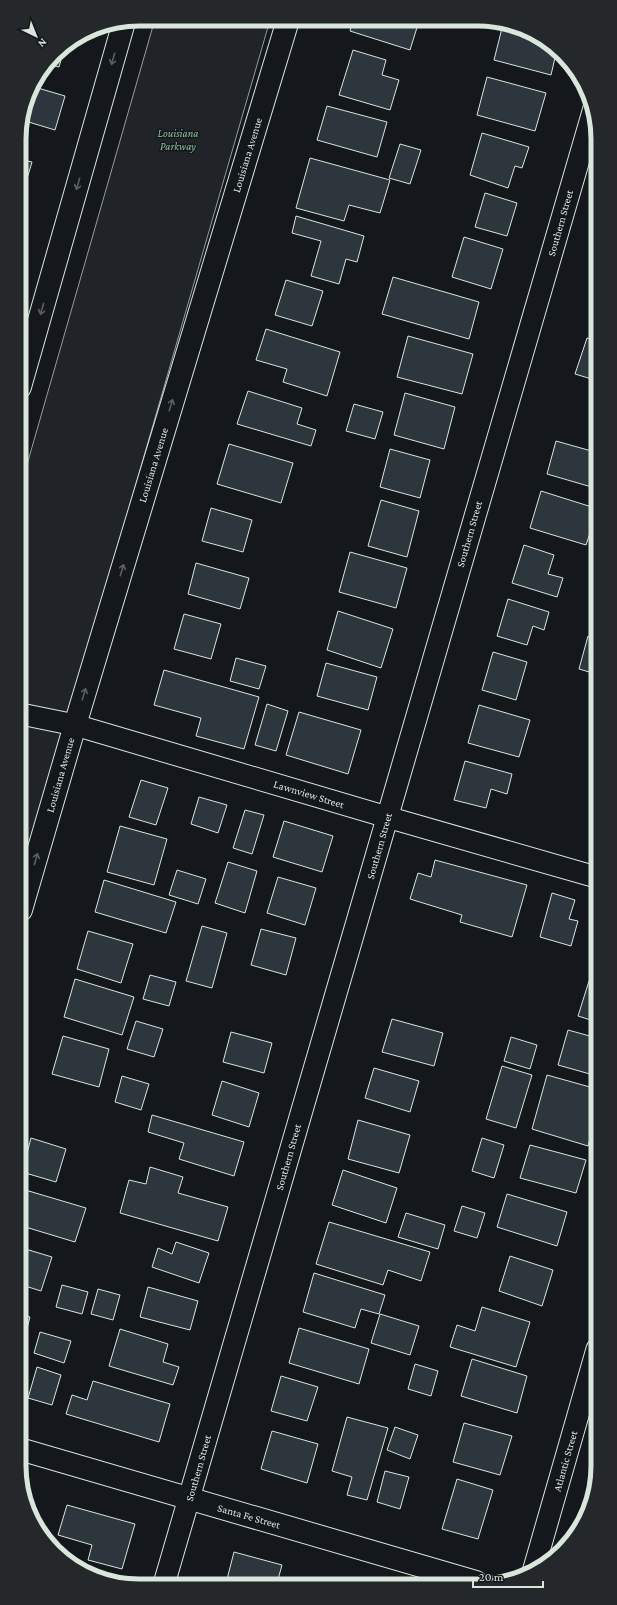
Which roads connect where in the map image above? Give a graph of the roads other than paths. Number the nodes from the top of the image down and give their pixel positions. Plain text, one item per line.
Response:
1 (286, 26) edge
2 (122, 27) edge
3 (590, 123) edge
4 (26, 366) edge
5 (26, 715) edge
6 (75, 725) junction
7 (387, 817) junction
8 (591, 876) edge
9 (26, 893) edge
10 (591, 1370) edge
11 (26, 1451) edge
12 (189, 1499) junction
13 (536, 1563) edge
14 (165, 1579) edge
15 (466, 1579) edge

6 -> 1 main road, Louisiana Avenue
2 -> 4 main road
3 - 7 street, Southern Street
5 - 6 street, Lawnview Street
6 - 7 street, Lawnview Street
9 -> 6 main road, Louisiana Avenue
7 - 8 street, Lawnview Street
7 - 12 street, Southern Street
10 - 13 street, Atlantic Street
11 - 12 main road, Santa Fe Street
12 - 14 street, Southern Street
12 - 15 main road, Santa Fe Street

